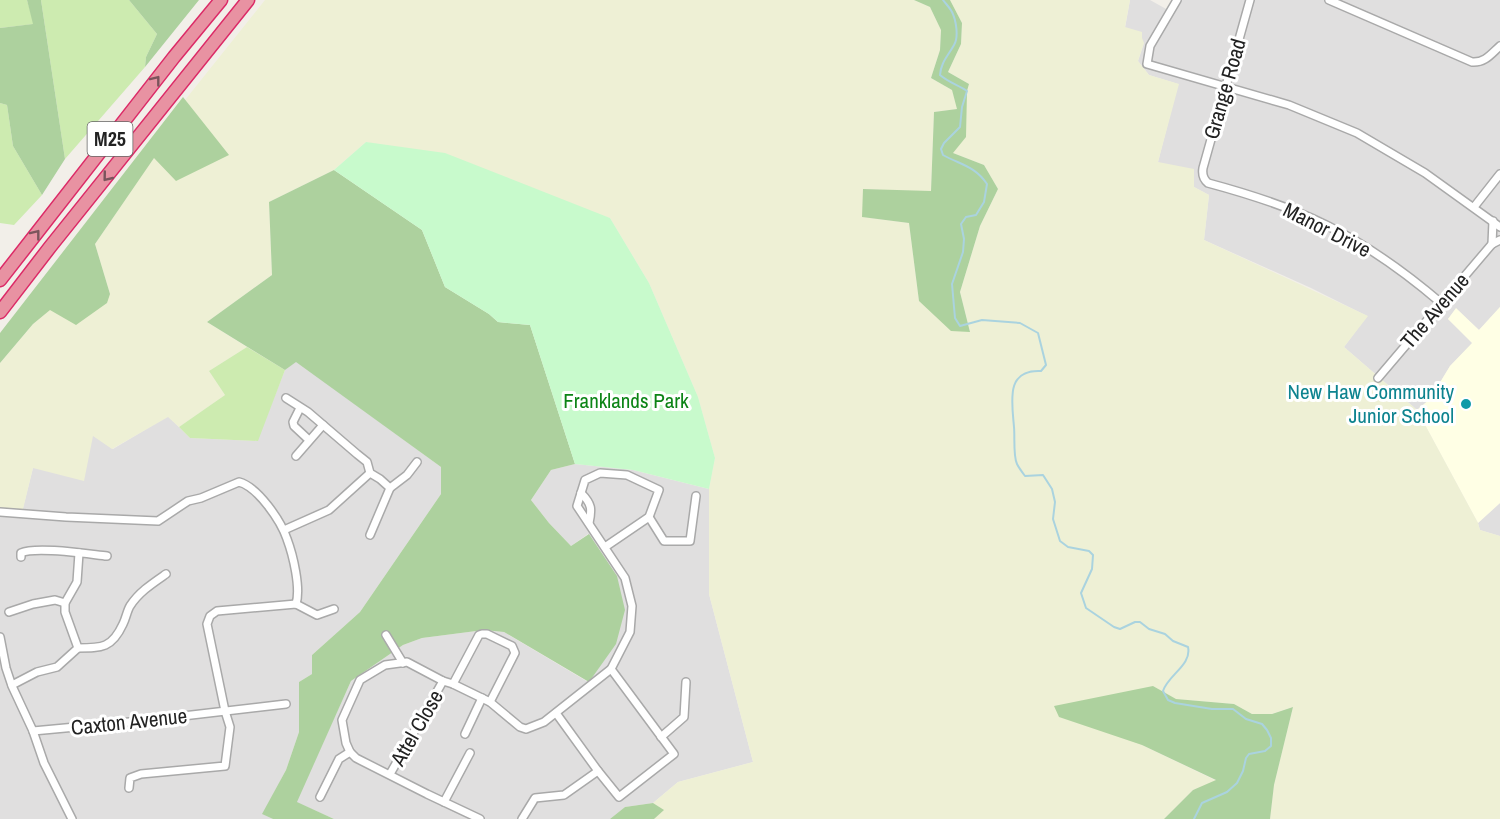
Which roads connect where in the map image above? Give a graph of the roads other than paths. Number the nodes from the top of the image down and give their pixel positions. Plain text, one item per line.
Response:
1 (221, 0) edge
2 (248, 0) edge
3 (1177, 0) edge
4 (1250, 0) edge
5 (1329, 0) edge
6 (1500, 46) edge
7 (1226, 87) junction
8 (1500, 174) edge
9 (1204, 178) joint
10 (1474, 207) junction
11 (1493, 221) junction
12 (1500, 227) edge
13 (1500, 240) edge
14 (1492, 244) junction
15 (0, 280) edge
16 (1441, 303) junction
17 (0, 312) edge
18 (1378, 378) dead end
19 (286, 398) dead end
20 (300, 408) junction
21 (323, 425) junction
22 (309, 440) junction
23 (296, 456) dead end
24 (417, 462) dead end
25 (370, 473) junction
26 (390, 488) junction
27 (581, 493) junction
28 (696, 496) dead end
29 (0, 512) edge
30 (649, 517) junction
31 (589, 523) junction
32 (284, 530) junction
33 (370, 535) dead end
34 (605, 547) junction
35 (79, 553) junction
36 (107, 556) dead end
37 (21, 557) dead end
38 (166, 574) dead end
39 (65, 603) junction
40 (296, 604) junction
41 (334, 609) dead end
42 (9, 612) dead end
43 (386, 635) dead end
44 (0, 637) edge
45 (78, 648) junction
46 (403, 663) junction
47 (611, 669) junction
48 (443, 681) junction
49 (686, 682) dead end
50 (453, 684) junction
51 (12, 685) junction
52 (482, 698) junction
53 (490, 702) junction
54 (286, 705) dead end
55 (225, 711) junction
56 (556, 713) junction
57 (33, 731) junction
58 (465, 734) dead end
59 (661, 737) junction
60 (350, 752) junction
61 (470, 753) dead end
62 (598, 771) junction
63 (390, 774) junction
64 (129, 788) dead end
65 (320, 797) dead end
66 (444, 802) junction
67 (477, 818) edge
68 (72, 819) edge
69 (522, 819) edge

15 -> 1 highway, M25
2 -> 17 highway, M25
3 - 7 street
4 - 7 street, Grange Road
5 - 6 street
7 - 9 street, Grange Road
7 - 10 street
8 - 10 street
9 - 16 street, Manor Drive
10 - 11 street
11 - 12 street
11 - 14 street
13 - 14 street, The Avenue
14 - 16 street, The Avenue
16 - 18 street, The Avenue
19 - 20 street
20 - 21 street
20 - 22 street
21 - 22 street
21 - 25 street
22 - 23 street
24 - 26 street
25 - 26 street
25 - 32 street
26 - 33 street
27 - 30 street
27 - 31 street
27 - 31 street
28 - 30 street
29 - 32 street
30 - 34 street
31 - 34 street
32 - 40 street
34 - 47 street
35 - 36 street
35 - 37 street
35 - 39 street
38 - 45 street
39 - 42 street
39 - 45 street
40 - 41 street
40 - 55 street
43 - 46 street
44 - 51 street
45 - 51 street
46 - 48 street
46 - 60 street
47 - 56 street
47 - 59 street
48 - 50 street
48 - 63 street, Attel Close
49 - 59 street
50 - 52 street
50 - 53 street
51 - 57 street
52 - 53 street
52 - 58 street
53 - 56 street
54 - 55 street, Caxton Avenue
55 - 57 street, Caxton Avenue
55 - 64 street
56 - 62 street
57 - 68 street
59 - 62 street
60 - 63 street
60 - 65 street
61 - 66 street
62 - 69 street
63 - 66 street
66 - 67 street

